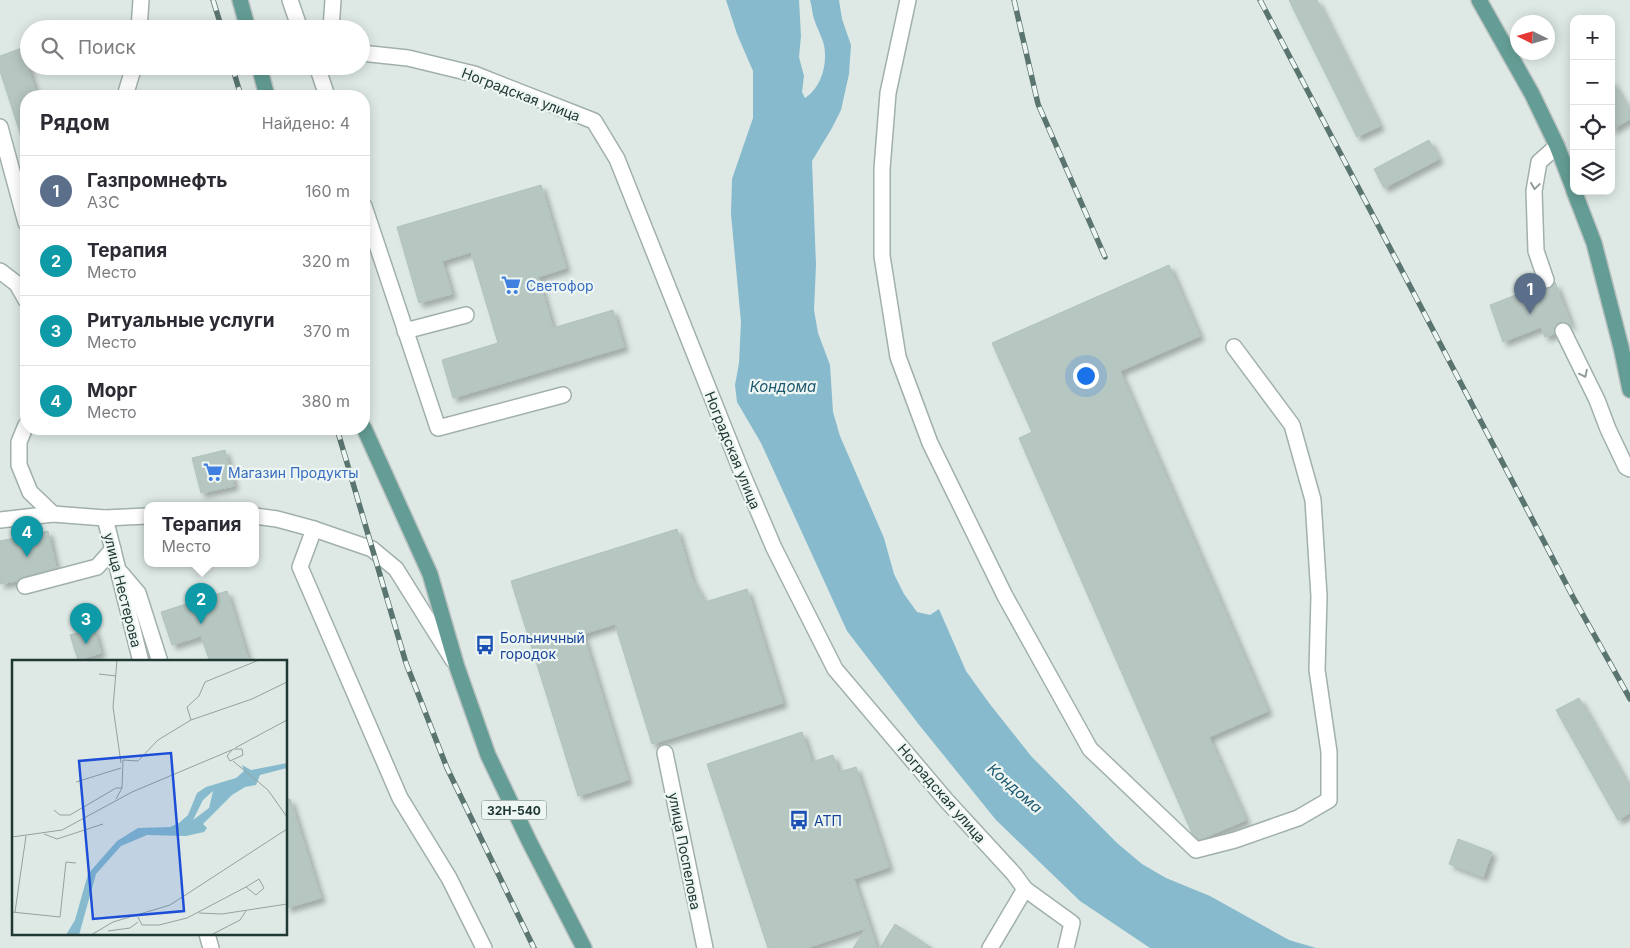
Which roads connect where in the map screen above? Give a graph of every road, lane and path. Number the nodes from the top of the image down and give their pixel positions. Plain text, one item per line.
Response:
1 (141, 0) edge
2 (240, 0) edge
3 (290, 0) edge
4 (332, 0) edge
5 (908, 0) edge
6 (1478, 0) edge
7 (140, 20) edge
8 (246, 20) edge
9 (297, 20) edge
10 (331, 20) edge
11 (370, 54) edge
12 (132, 75) edge
13 (261, 75) edge
14 (320, 75) edge
15 (128, 90) edge
16 (265, 90) edge
17 (325, 90) edge
18 (0, 127) edge
19 (1557, 146) junction
20 (1570, 180) edge
21 (1576, 195) edge
22 (20, 201) edge
23 (370, 224) edge
24 (0, 271) edge
25 (1546, 280) tunnel mouth
26 (20, 288) edge
27 (466, 315) dead end
28 (405, 330) junction
29 (1563, 331) tunnel mouth
30 (1234, 347) dead end
31 (1630, 390) edge
32 (563, 395) dead end
33 (22, 435) edge
34 (367, 435) edge
35 (1630, 469) edge
36 (53, 514) junction
37 (144, 516) edge
38 (259, 517) edge
39 (106, 518) junction
40 (0, 520) edge
41 (314, 529) junction
42 (113, 549) junction
43 (118, 570) junction
44 (24, 586) dead end
45 (140, 660) edge
46 (159, 660) edge
47 (457, 667) junction
48 (666, 753) dead end
49 (1025, 889) junction
50 (484, 948) edge
51 (584, 948) edge
52 (705, 948) edge
53 (990, 948) edge
54 (1066, 948) edge

1 - 7 street
2 - 8 main road
3 - 9 street
4 - 10 street
5 - 30 street
6 - 19 main road
11 - 49 street, Ноградская улица
12 - 15 street
13 - 16 main road
14 - 17 street
18 - 22 street
19 - 20 main road
19 -> 25 street
21 - 31 main road
23 - 28 street
24 - 26 street
27 - 28 street
28 - 32 street
29 -> 35 street
33 - 36 street
34 - 47 main road, 32Н-540
36 - 39 street, улица Нестерова
36 - 40 street, улица Нестерова
37 - 39 street, улица Нестерова
38 - 41 street
39 - 42 street, улица Нестерова
41 - 47 street
41 - 50 street
42 - 43 street, улица Нестерова
42 - 44 street
43 - 45 street, улица Нестерова
43 - 46 street
47 - 51 main road, 32Н-540
48 - 52 street, улица Поспелова
49 - 53 street
49 - 54 street, Ноградская улица

